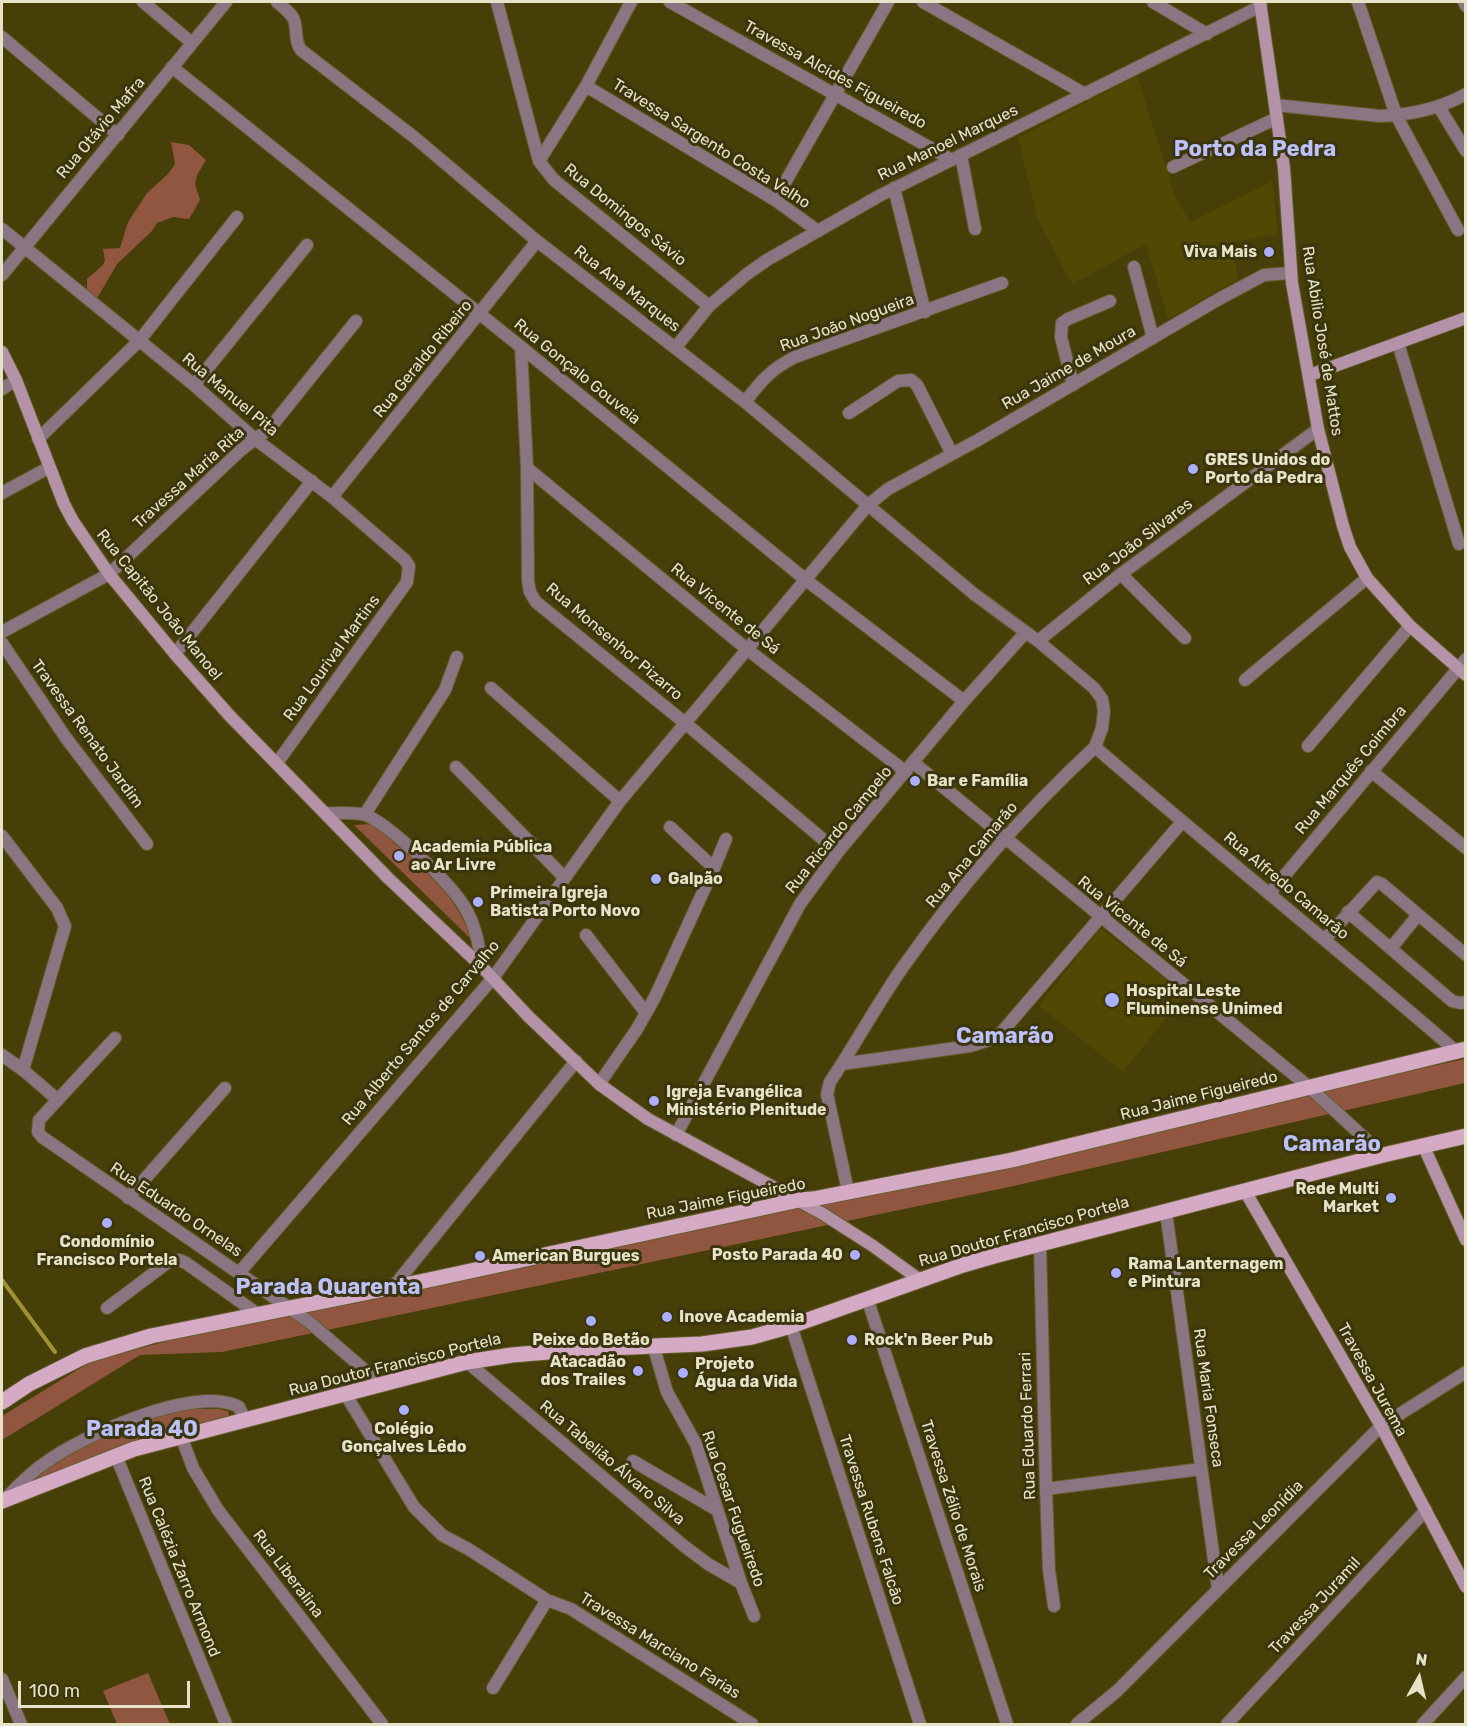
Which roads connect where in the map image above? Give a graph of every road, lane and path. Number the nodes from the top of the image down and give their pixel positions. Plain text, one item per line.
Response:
1 (143, 2) edge
2 (226, 2) edge
3 (277, 2) edge
4 (497, 2) edge
5 (632, 2) edge
6 (670, 2) edge
7 (888, 2) edge
8 (923, 2) edge
9 (1153, 2) edge
10 (1358, 2) edge
11 (1260, 4) edge
12 (1207, 34) junction
13 (2, 37) edge
14 (192, 44) junction
15 (172, 67) junction
16 (586, 86) junction
17 (836, 93) junction
18 (1085, 94) junction
19 (1466, 94) edge
20 (1439, 107) junction
21 (1276, 111) junction
22 (1396, 115) junction
23 (118, 135) junction
24 (1466, 151) edge
25 (956, 158) junction
26 (539, 161) junction
27 (1173, 167) dead end
28 (894, 188) junction
29 (775, 200) junction
30 (237, 217) dead end
31 (2, 229) edge
32 (975, 230) dead end
33 (1458, 230) dead end
34 (818, 231) junction
35 (537, 241) junction
36 (307, 245) dead end
37 (24, 247) junction
38 (1134, 267) dead end
39 (1291, 273) junction
40 (2, 275) edge
41 (1002, 283) dead end
42 (1110, 301) dead end
43 (709, 306) junction
44 (925, 312) junction
45 (1466, 318) edge
46 (484, 319) junction
47 (356, 321) dead end
48 (1153, 338) junction
49 (139, 341) junction
50 (1398, 343) junction
51 (521, 347) junction
52 (676, 347) junction
53 (2, 352) edge
54 (1310, 375) junction
55 (16, 380) junction
56 (194, 385) junction
57 (1073, 385) junction
58 (2, 389) edge
59 (745, 402) junction
60 (849, 413) dead end
61 (1318, 429) junction
62 (38, 439) junction
63 (255, 439) junction
64 (952, 454) junction
65 (48, 468) junction
66 (527, 468) junction
67 (312, 481) junction
68 (2, 493) edge
69 (332, 497) junction
70 (868, 505) junction
71 (1459, 544) dead end
72 (410, 571) joint
73 (110, 574) junction
74 (1121, 574) junction
75 (1368, 578) junction
76 (806, 580) junction
77 (1410, 626) junction
78 (2, 632) edge
79 (1026, 633) junction
80 (1185, 638) dead end
81 (1038, 641) junction
82 (2, 643) edge
83 (748, 650) junction
84 (175, 654) junction
85 (457, 657) dead end
86 (1463, 667) edge
87 (1245, 680) dead end
88 (491, 688) dead end
89 (963, 701) junction
90 (685, 723) junction
91 (1308, 746) dead end
92 (1095, 747) junction
93 (277, 763) junction
94 (456, 767) dead end
95 (910, 768) junction
96 (1371, 771) junction
97 (620, 801) junction
98 (327, 813) junction
99 (366, 814) junction
100 (1182, 822) junction
101 (670, 827) dead end
102 (2, 836) edge
103 (1004, 838) junction
104 (726, 839) dead end
105 (147, 843) dead end
106 (1466, 848) edge
107 (838, 852) junction
108 (714, 868) junction
109 (564, 877) junction
110 (1270, 893) junction
111 (1348, 912) junction
112 (1418, 915) junction
113 (1100, 918) junction
114 (586, 935) dead end
115 (1325, 939) junction
116 (1391, 948) junction
117 (1466, 955) edge
118 (482, 967) junction
119 (493, 978) junction
120 (1466, 1002) edge
121 (646, 1013) junction
122 (115, 1038) dead end
123 (1461, 1051) edge
124 (2, 1055) edge
125 (576, 1062) junction
126 (842, 1064) junction
127 (23, 1070) junction
128 (599, 1084) junction
129 (1309, 1087) junction
130 (225, 1088) dead end
131 (58, 1100) junction
132 (676, 1135) junction
133 (1466, 1136) edge
134 (1423, 1145) junction
135 (1383, 1155) junction
136 (848, 1191) junction
137 (1245, 1191) junction
138 (128, 1198) junction
139 (799, 1200) junction
140 (1166, 1212) junction
141 (1466, 1240) edge
142 (1040, 1244) junction
143 (239, 1273) junction
144 (920, 1280) junction
145 (394, 1286) junction
146 (867, 1298) junction
147 (107, 1308) dead end
148 (292, 1309) junction
149 (259, 1315) junction
150 (791, 1326) junction
151 (654, 1348) junction
152 (467, 1362) junction
153 (1466, 1372) edge
154 (382, 1385) junction
155 (346, 1395) junction
156 (2, 1402) edge
157 (245, 1420) junction
158 (1381, 1426) junction
159 (182, 1436) junction
160 (116, 1456) junction
161 (633, 1461) dead end
162 (1201, 1469) junction
163 (1046, 1489) junction
164 (4, 1499) edge
165 (717, 1510) junction
166 (1426, 1510) junction
167 (741, 1583) junction
168 (1466, 1587) edge
169 (1218, 1589) junction
170 (547, 1600) junction
171 (1054, 1606) dead end
172 (754, 1616) dead end
173 (1466, 1677) edge
174 (2, 1679) edge
175 (494, 1688) dead end
176 (21, 1725) edge
177 (226, 1725) edge
178 (382, 1725) edge
179 (752, 1725) edge
180 (920, 1725) edge
181 (1007, 1725) edge
182 (1077, 1725) edge
183 (1227, 1725) edge
184 (1423, 1725) edge

1 - 14 street
2 - 14 street, Rua Otávio Mafra
3 - 35 street, Rua Ana Marques
4 - 26 street, Rua Domingos Sávio
5 - 16 street
6 - 17 street, Travessa Alcides Figueiredo
7 - 17 street
8 - 18 street
9 - 12 street
10 - 22 street
11 - 12 street, Rua Manoel Marques
11 - 21 main road, Rua Abilio José de Mattos
12 - 18 street, Rua Manoel Marques
13 - 23 street
14 - 15 street, Rua Otávio Mafra
15 - 23 street, Rua Otávio Mafra
15 - 46 street, Rua Gonçalo Gouveia
16 - 26 street
16 - 29 street, Travessa Sargento Costa Velho
17 - 25 street, Travessa Alcides Figueiredo
17 - 29 street
18 - 25 street, Rua Manoel Marques
19 - 20 street
20 - 22 street
20 - 24 street
21 - 22 street
21 - 27 street
21 - 39 main road, Rua Abilio José de Mattos
22 - 33 street
23 - 37 street, Rua Otávio Mafra
25 - 28 street, Rua Manoel Marques
25 - 32 street
26 - 43 street, Rua Domingos Sávio
28 - 34 street, Rua Manoel Marques
28 - 44 street
29 - 34 street, Travessa Sargento Costa Velho
30 - 49 street
31 - 37 street, Rua Manuel Pita
34 - 43 street, Rua Manoel Marques
35 - 46 street, Rua Geraldo Ribeiro
35 - 52 street, Rua Ana Marques
36 - 56 street
37 - 40 street, Rua Otávio Mafra
37 - 49 street, Rua Manuel Pita
38 - 48 street
39 - 48 street, Rua Jaime de Moura
39 - 54 main road, Rua Abilio José de Mattos
41 - 44 street, Rua João Nogueira
42 - 57 street
43 - 52 street, Rua Manoel Marques
44 - 59 street, Rua João Nogueira
45 - 50 main road
46 - 51 street, Rua Gonçalo Gouveia
46 - 69 street, Rua Geraldo Ribeiro
47 - 63 street, Travessa Maria Rita
48 - 57 street, Rua Jaime de Moura
49 - 56 street, Rua Manuel Pita
49 - 62 street
50 - 54 main road
50 - 71 street
51 - 66 street, Rua Monsenhor Pizarro
51 - 76 street, Rua Gonçalo Gouveia
52 - 59 street, Rua Ana Marques
53 - 55 main road, Rua Capitão João Manoel
54 - 61 main road, Rua Abilio José de Mattos
55 - 58 street
55 - 62 main road, Rua Capitão João Manoel
56 - 63 street, Rua Manuel Pita
57 - 64 street, Rua Jaime de Moura
59 - 70 street, Rua Ana Marques
60 - 64 street
61 - 74 street, Rua João Silvares
61 - 75 main road, Rua Abilio José de Mattos
62 - 65 main road, Rua Capitão João Manoel
63 - 67 street, Rua Manuel Pita
63 - 73 street, Travessa Maria Rita
64 - 70 street, Rua Jaime de Moura
65 - 68 street
65 - 73 main road, Rua Capitão João Manoel
66 - 83 street, Rua Vicente de Sá
66 - 90 street, Rua Monsenhor Pizarro
67 - 69 street, Rua Manuel Pita
67 - 84 street
69 - 72 street, Rua Manuel Pita
70 - 76 street, Rua Jaime de Moura
70 - 79 street, Rua Ana Marques
72 - 93 street, Rua Lourival Martins
73 - 78 street, Travessa Maria Rita
73 - 84 main road, Rua Capitão João Manoel
74 - 80 street
74 - 81 street, Rua João Silvares
75 - 77 main road, Rua Abilio José de Mattos
75 - 87 street
76 - 83 street, Rua Alberto Santos de Carvalho
76 - 89 street, Rua Gonçalo Gouveia
77 - 86 main road, Rua Abilio José de Mattos
77 - 91 street
79 - 81 street
79 - 89 street, Rua Ricardo Campelo
81 - 92 street
82 - 105 street, Travessa Renato Jardim
83 - 90 street, Rua Alberto Santos de Carvalho
83 - 95 street, Rua Vicente de Sá
84 - 93 main road, Rua Capitão João Manoel
85 - 99 street
86 - 96 street, Rua Marquês Coimbra
88 - 97 street
89 - 95 street, Rua Ricardo Campelo
90 - 97 street, Rua Alberto Santos de Carvalho
90 - 107 street, Rua Monsenhor Pizarro
92 - 100 street, Rua Alfredo Camarão
92 - 103 street, Rua Ana Camarão
93 - 98 main road, Rua Capitão João Manoel
94 - 109 street
95 - 103 street, Rua Vicente de Sá
95 - 107 street, Rua Ricardo Campelo
96 - 106 street
96 - 110 street, Rua Marquês Coimbra
97 - 109 street, Rua Alberto Santos de Carvalho
98 - 99 street
98 - 118 main road, Rua Capitão João Manoel
99 - 118 street
100 - 110 street, Rua Alfredo Camarão
100 - 113 street
101 - 108 street
102 - 127 street
103 - 113 street, Rua Vicente de Sá
103 - 126 street, Rua Ana Camarão
104 - 108 street
107 - 132 street, Rua Ricardo Campelo
108 - 121 street
109 - 119 street, Rua Alberto Santos de Carvalho
110 - 115 street, Rua Alfredo Camarão
111 - 112 street
111 - 115 street
111 - 116 street
112 - 116 street
112 - 117 street
113 - 126 street
113 - 129 street, Rua Vicente de Sá
114 - 121 street
115 - 123 street, Rua Alfredo Camarão
116 - 120 street
118 - 119 main road, Rua Capitão João Manoel
119 - 125 main road, Rua Capitão João Manoel
119 - 143 street, Rua Alberto Santos de Carvalho
121 - 128 street
122 - 131 street
123 - 129 main road, Rua Jaime Figueiredo
124 - 127 street
125 - 128 main road, Rua Capitão João Manoel
125 - 145 street
126 - 136 street, Rua Ana Camarão
127 - 131 street
128 - 132 main road, Rua Capitão João Manoel
129 - 135 street, Rua Vicente de Sá
129 - 136 main road, Rua Jaime Figueiredo
130 - 138 street
131 - 138 street, Rua Eduardo Ornelas
132 - 139 main road, Rua Capitão João Manoel
133 - 134 main road, Rua Doutor Francisco Portela
134 - 135 main road, Rua Doutor Francisco Portela
134 - 141 main road
135 - 137 main road, Rua Doutor Francisco Portela
136 - 139 main road, Rua Jaime Figueiredo
137 - 140 main road, Rua Doutor Francisco Portela
137 - 158 main road, Travessa Jurema
138 - 143 street, Rua Eduardo Ornelas
139 - 144 main road, Rua Capitão João Manoel
139 - 145 main road, Rua Jaime Figueiredo
140 - 142 main road, Rua Doutor Francisco Portela
140 - 162 street, Rua Maria Fonseca
142 - 144 main road, Rua Doutor Francisco Portela
142 - 163 street, Rua Eduardo Ferrari
143 - 148 street, Rua Eduardo Ornelas
144 - 146 main road, Rua Doutor Francisco Portela
145 - 148 main road, Rua Jaime Figueiredo
146 - 150 main road, Rua Doutor Francisco Portela
146 - 181 street, Travessa Zélio de Morais
147 - 149 street
148 - 149 main road, Rua Jaime Figueiredo
148 - 154 street, Rua Eduardo Ornelas
149 - 156 main road, Rua Jaime Figueiredo
150 - 151 main road, Rua Doutor Francisco Portela
150 - 180 street, Travessa Rubens Falcão
151 - 152 main road, Rua Doutor Francisco Portela
151 - 165 street, Rua Cesar Fugueiredo
152 - 154 main road, Rua Doutor Francisco Portela
152 - 167 street, Rua Tabelião Álvaro Silva
153 - 158 street, Travessa Leonídia
154 - 155 main road, Rua Doutor Francisco Portela
155 - 157 main road, Rua Doutor Francisco Portela
155 - 170 street, Travessa Marciano Farias
157 - 159 main road, Rua Doutor Francisco Portela
157 - 164 street
158 - 166 main road, Travessa Jurema
158 - 169 street, Travessa Leonídia
159 - 160 main road, Rua Doutor Francisco Portela
159 - 178 street, Rua Liberalina
160 - 164 main road, Rua Doutor Francisco Portela
160 - 177 street, Rua Calézia Zarro Armond
161 - 165 street, Rua Tabelião Álvaro Silva
162 - 163 street
162 - 169 street, Rua Maria Fonseca
163 - 171 street, Rua Eduardo Ferrari
165 - 167 street, Rua Cesar Fugueiredo
166 - 168 main road, Travessa Jurema
166 - 183 street, Travessa Juramil
167 - 172 street, Rua Cesar Fugueiredo
169 - 182 street, Travessa Leonídia
170 - 175 street
170 - 179 street, Travessa Marciano Farias
173 - 184 street
174 - 176 street

